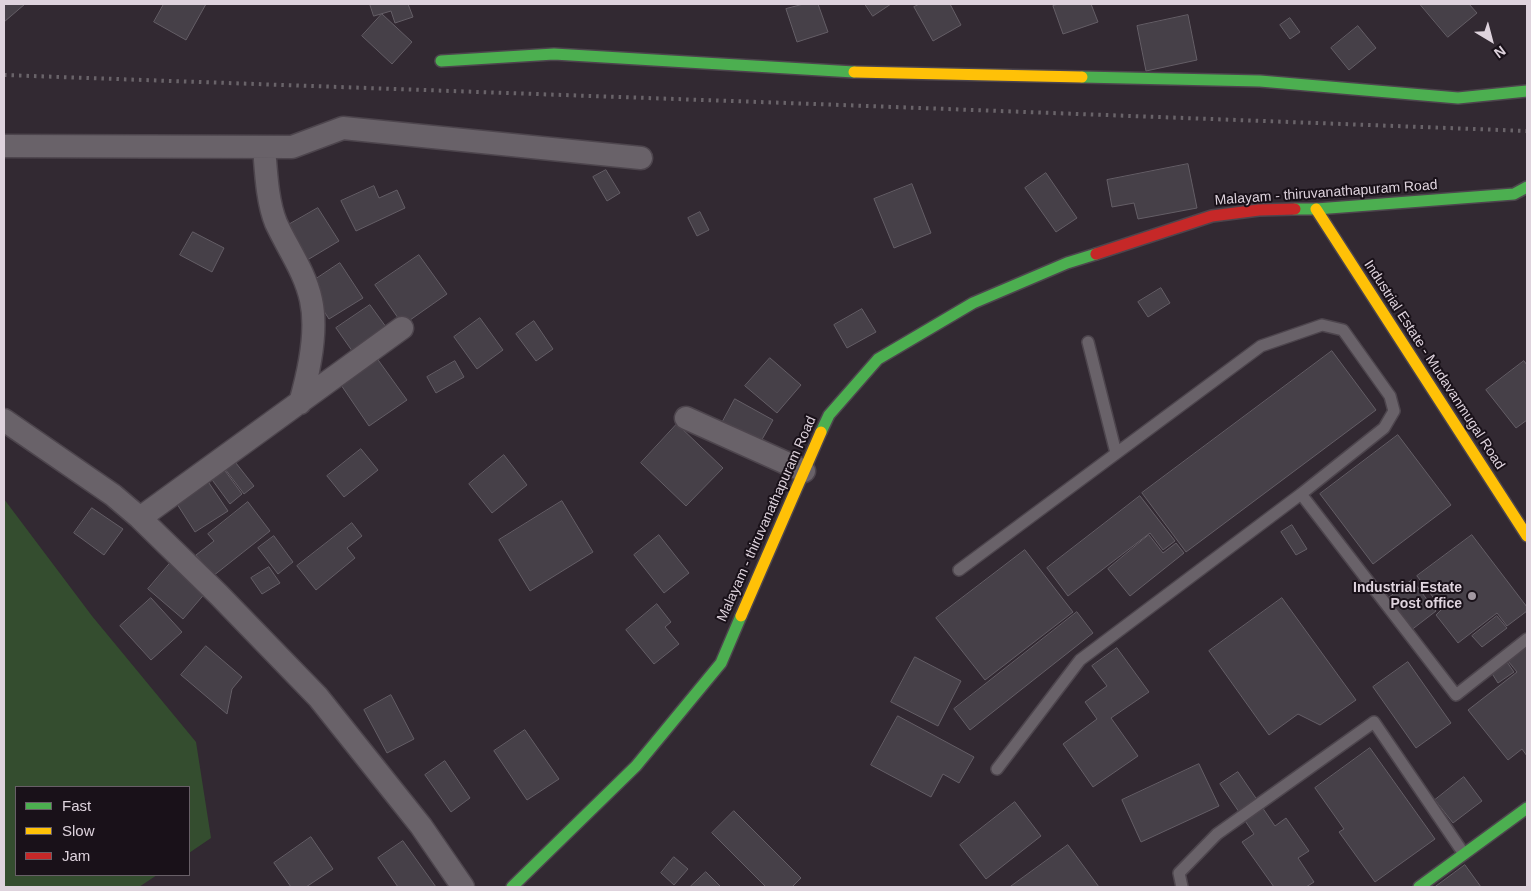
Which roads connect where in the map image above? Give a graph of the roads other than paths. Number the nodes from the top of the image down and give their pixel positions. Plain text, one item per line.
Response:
1 (441, 60) dead end
2 (1527, 91) edge
3 (4, 146) edge
4 (264, 147) junction
5 (641, 158) dead end
6 (1527, 187) edge
7 (1316, 209) junction
8 (402, 328) dead end
9 (1088, 342) dead end
10 (300, 403) junction
11 (686, 418) dead end
12 (4, 420) edge
13 (1116, 454) junction
14 (804, 471) junction
15 (1301, 494) junction
16 (140, 518) junction
17 (1527, 536) edge
18 (959, 570) dead end
19 (1527, 639) edge
20 (997, 769) dead end
21 (1527, 808) edge
22 (1464, 854) junction
23 (464, 887) edge
24 (512, 887) edge
25 (1182, 887) edge
26 (1419, 887) edge

1 - 2 street
3 - 4 street
4 - 5 street
4 - 10 street
6 - 7 street, Malayam - thiruvanathapuram Road
7 - 14 street, Malayam - thiruvanathapuram Road
7 - 17 street, Industrial Estate - Mudavanmugal Road
8 - 10 street
9 - 13 lane
10 - 16 street
11 - 14 street
12 - 16 street
13 - 15 lane
13 - 18 lane
14 - 24 street, Malayam - thiruvanathapuram Road
15 - 19 lane
15 - 20 lane
16 - 23 street
21 - 22 street
22 - 25 lane
22 - 26 street

